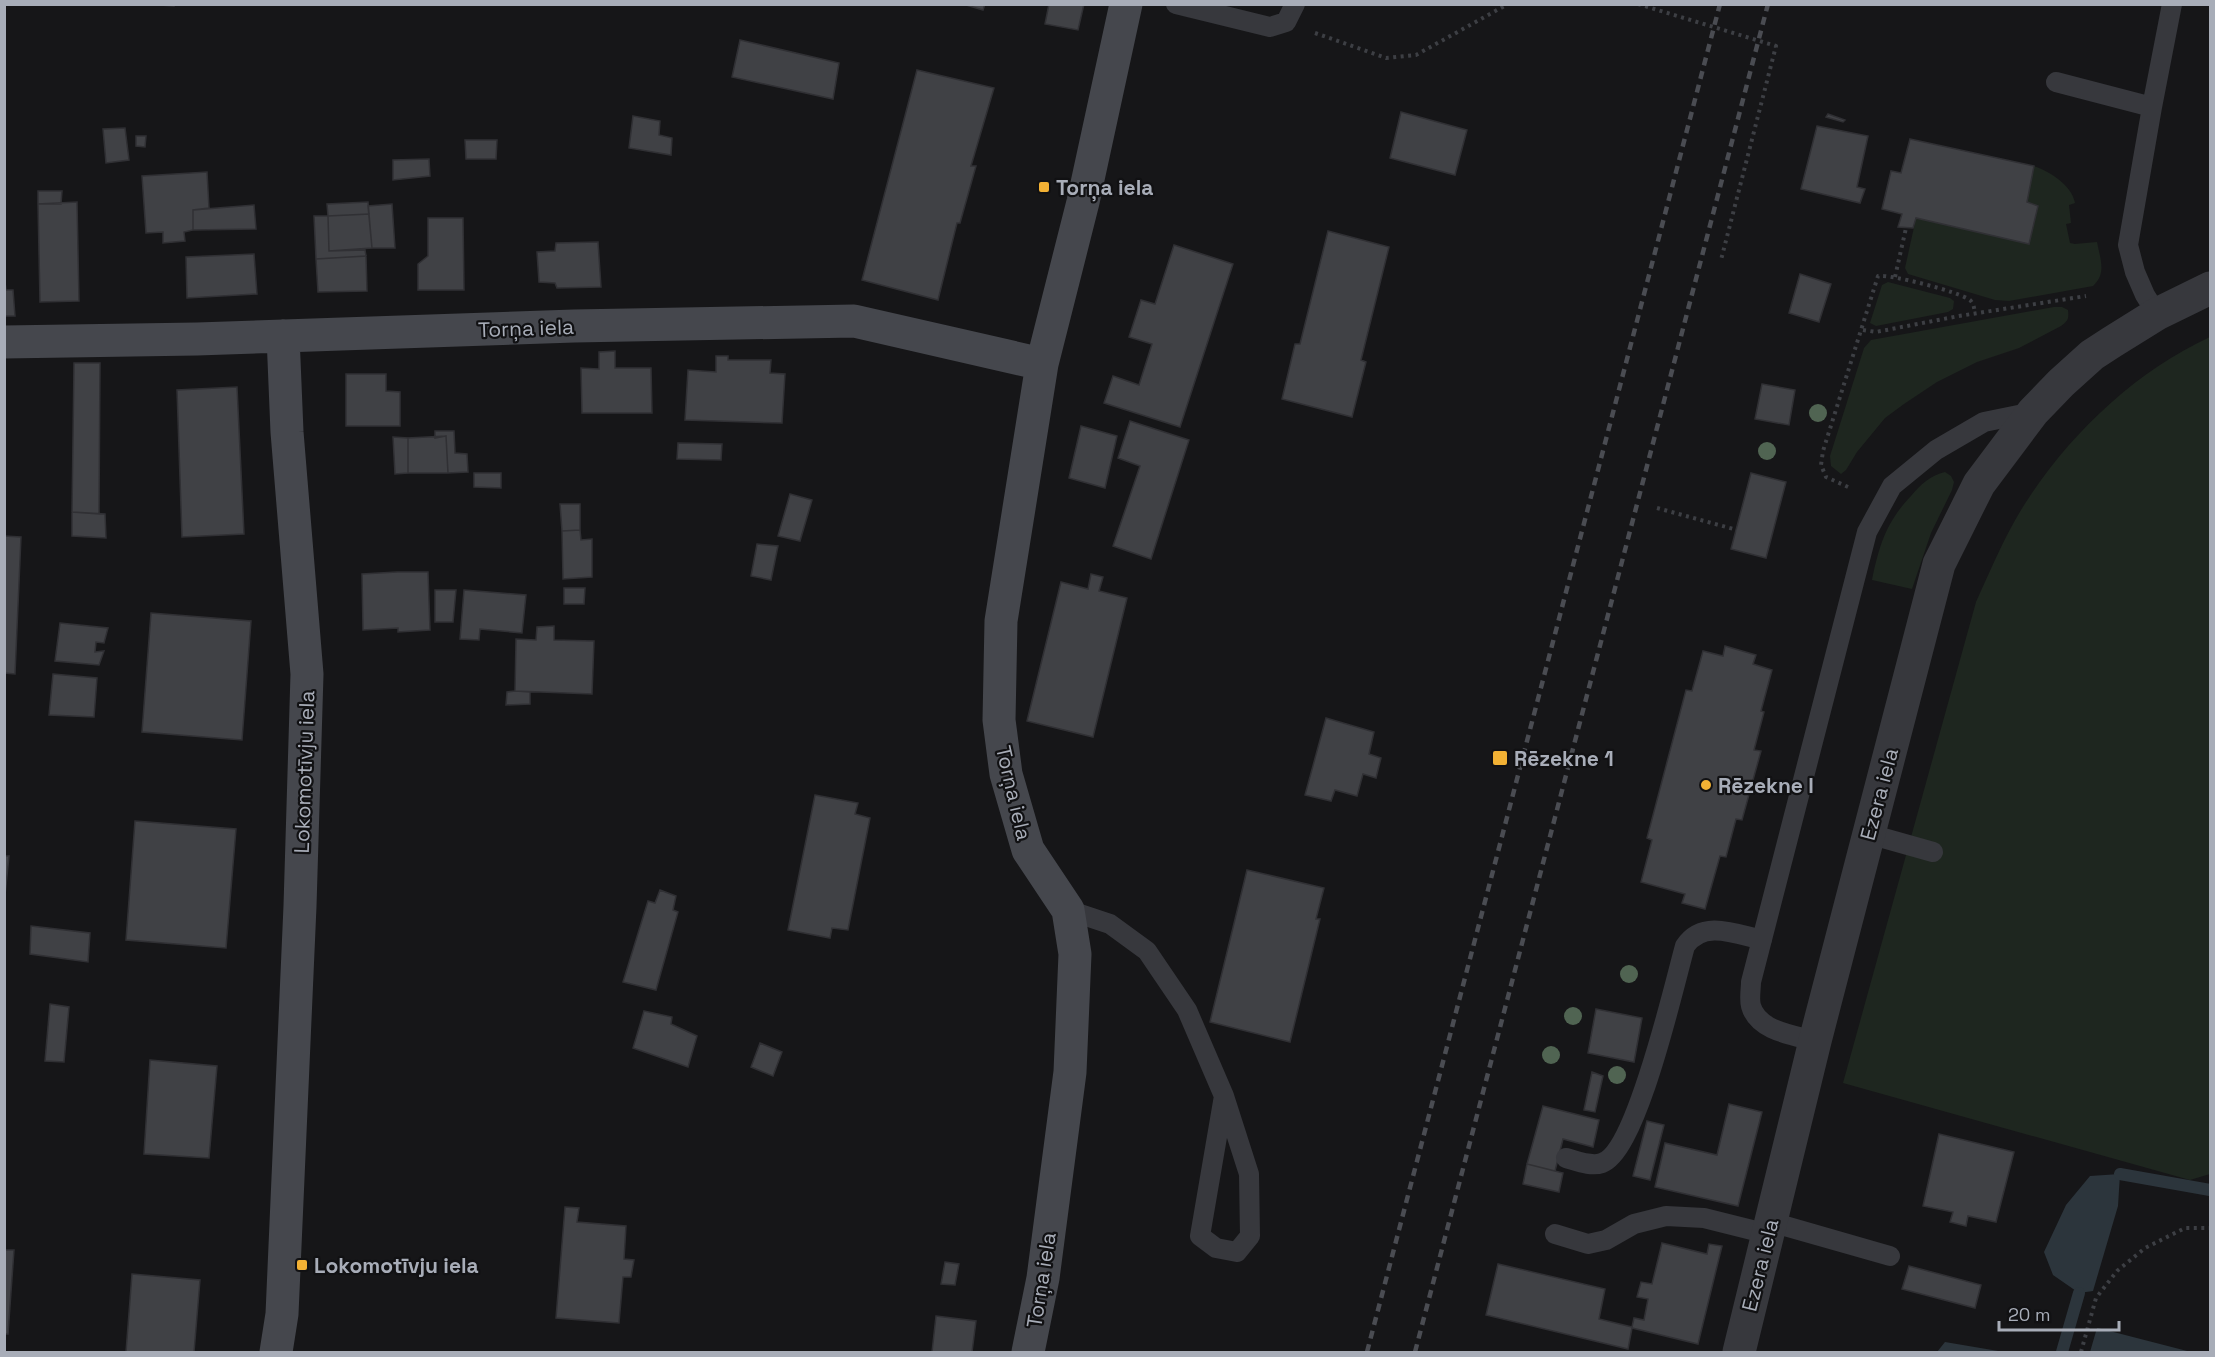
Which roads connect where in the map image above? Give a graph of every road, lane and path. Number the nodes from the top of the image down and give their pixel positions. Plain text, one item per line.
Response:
1 (1126, 4) edge
2 (1176, 4) edge
3 (1295, 4) edge
4 (1508, 4) edge
5 (1638, 4) edge
6 (2172, 4) edge
7 (1286, 22) junction
8 (2056, 82) dead end
9 (2152, 107) junction
10 (1906, 228) dead end
11 (1721, 260) dead end
12 (1895, 277) junction
13 (2211, 288) edge
14 (2086, 296) dead end
15 (1975, 313) junction
16 (2157, 314) junction
17 (1863, 330) junction
18 (284, 336) junction
19 (4, 342) edge
20 (1042, 364) junction
21 (2033, 412) junction
22 (1848, 487) dead end
23 (1657, 508) dead end
24 (1737, 530) dead end
25 (1869, 834) junction
26 (1933, 852) dead end
27 (1068, 910) junction
28 (1762, 940) junction
29 (1815, 1041) junction
30 (1224, 1096) junction
31 (1566, 1158) dead end
32 (1769, 1228) junction
33 (2211, 1228) edge
34 (1555, 1234) dead end
35 (1890, 1256) dead end
36 (276, 1353) edge
37 (1029, 1353) edge
38 (1739, 1353) edge
39 (2081, 1353) edge

1 - 20 street, Torņa iela
2 - 7 lane
3 - 7 lane
4 - 7 path
5 - 11 path
6 - 9 lane
8 - 9 lane
9 - 16 lane
10 - 12 path
12 - 15 path
12 - 17 path
13 - 16 street, Ezera iela
14 - 15 path
15 - 17 path
16 - 21 street, Ezera iela
17 - 22 path
18 - 19 street, Torņa iela
18 - 20 street, Torņa iela
18 - 36 street, Lokomotīvju iela
20 - 27 street, Torņa iela
21 - 25 street, Ezera iela
21 - 28 lane
23 - 24 path
25 - 26 lane
25 - 29 street, Ezera iela
27 - 30 lane
27 - 37 street, Torņa iela
28 - 29 lane
28 - 31 lane
29 - 32 street, Ezera iela
30 - 30 lane
32 - 34 lane
32 - 35 lane
32 - 38 street, Ezera iela
33 - 39 path

